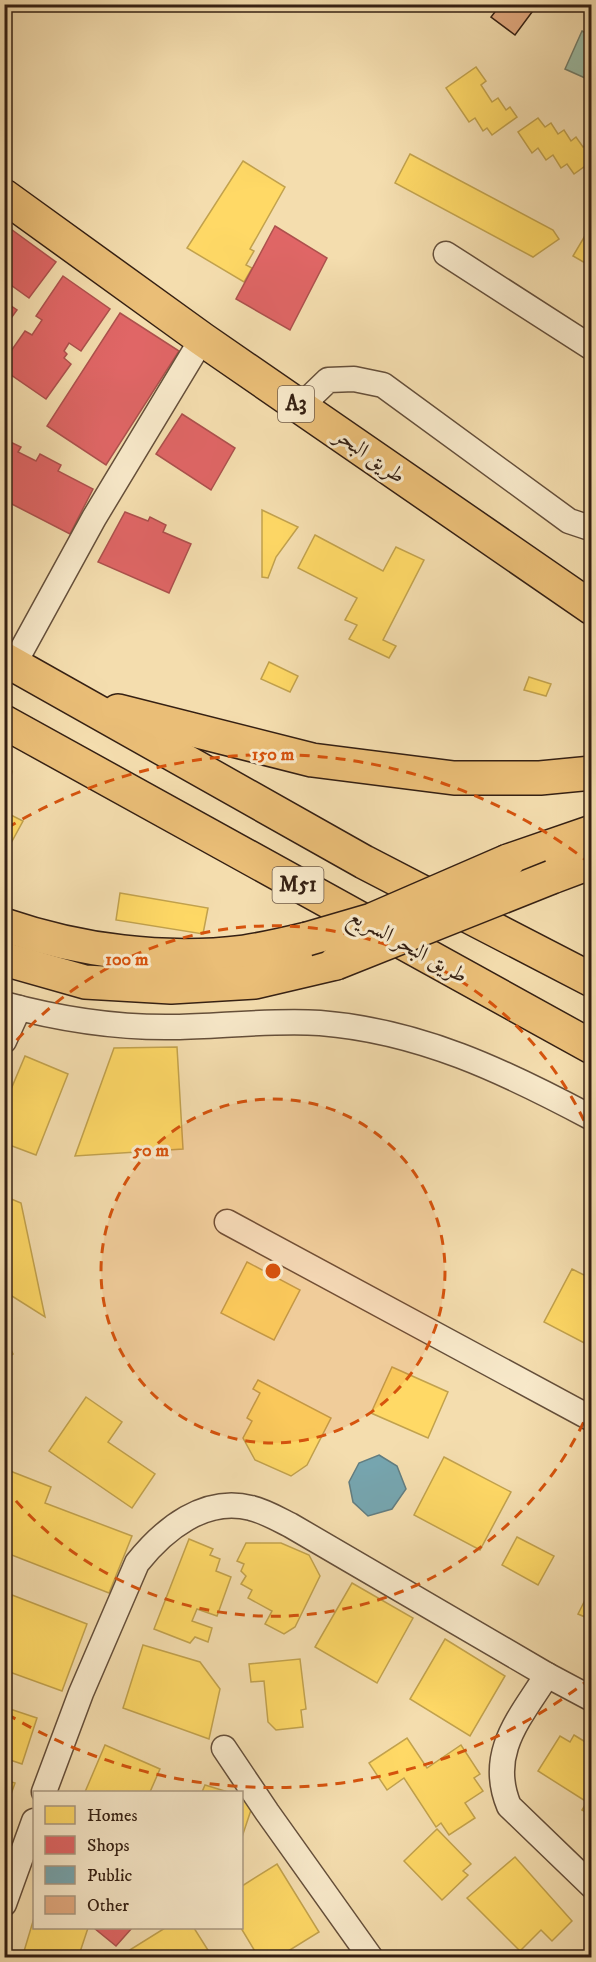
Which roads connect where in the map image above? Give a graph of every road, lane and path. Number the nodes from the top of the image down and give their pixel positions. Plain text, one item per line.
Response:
1 (4, 196) edge
2 (446, 254) dead end
3 (202, 339) junction
4 (591, 348) edge
5 (300, 407) junction
6 (591, 526) edge
7 (591, 608) edge
8 (9, 662) edge
9 (75, 700) junction
10 (4, 722) edge
11 (591, 773) edge
12 (591, 832) edge
13 (591, 862) edge
14 (4, 925) edge
15 (4, 959) edge
16 (591, 980) edge
17 (12, 1006) edge
18 (4, 1041) edge
19 (591, 1047) edge
20 (591, 1118) edge
21 (227, 1222) dead end
22 (591, 1419) edge
23 (547, 1675) junction
24 (591, 1699) edge
25 (225, 1748) dead end
26 (45, 1791) edge
27 (33, 1824) edge
28 (591, 1886) edge
29 (4, 1904) edge
30 (371, 1958) edge

1 - 3 highway, طريق البحر / A3
2 - 4 street
3 - 5 highway, طريق البحر / A3
3 - 8 street
5 - 6 street
5 - 7 highway, طريق البحر / A3
8 - 9 highway, M51
9 - 11 highway
9 - 16 highway, M51
10 - 19 highway, طريق البحر السريع / M51
12 - 14 highway, bridge
13 - 15 highway, bridge
17 - 18 street
17 - 20 street
21 - 22 street
23 - 24 street
23 - 26 street
23 - 28 street
25 - 30 street
27 - 29 street

